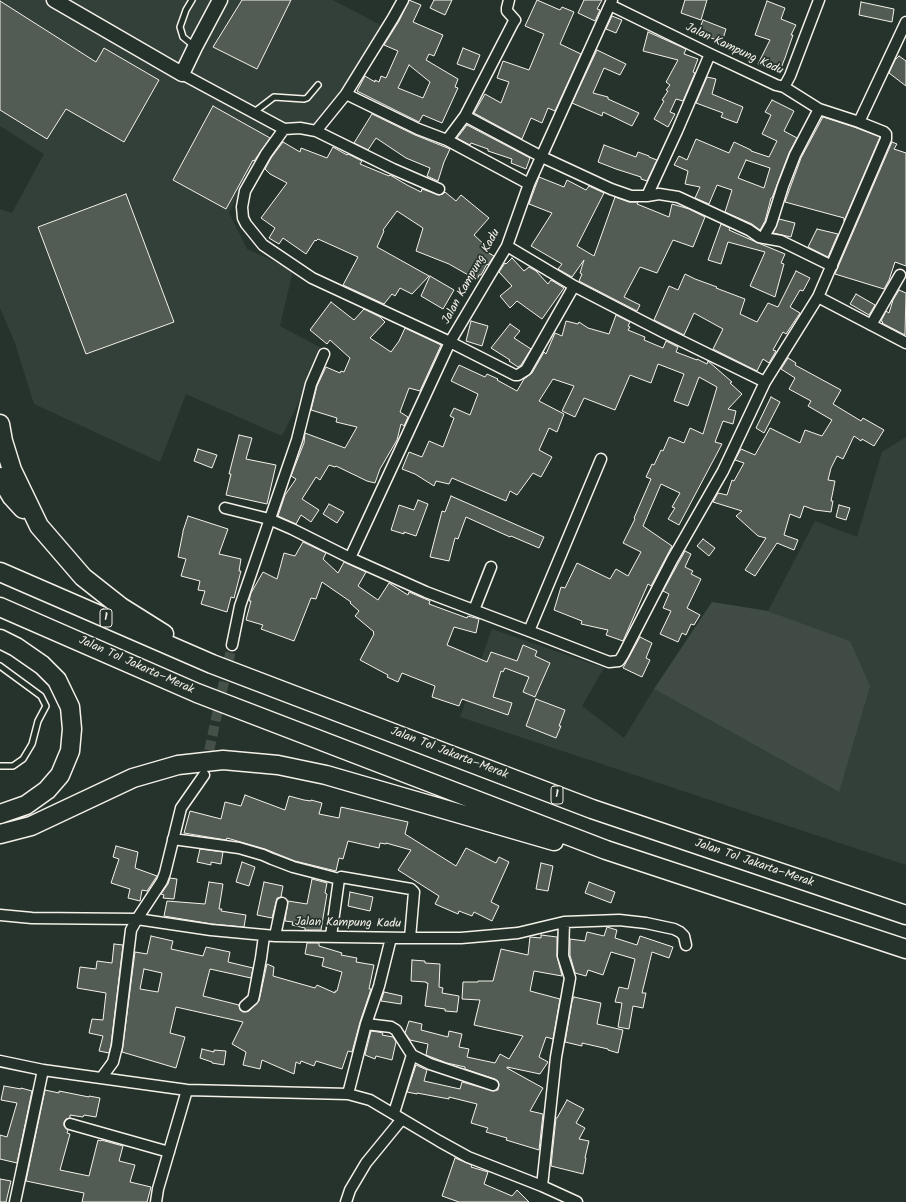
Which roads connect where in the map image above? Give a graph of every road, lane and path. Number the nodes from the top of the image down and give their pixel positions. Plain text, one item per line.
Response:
1 (54, 0) edge
2 (192, 0) edge
3 (220, 0) edge
4 (403, 0) edge
5 (509, 0) edge
6 (819, 0) edge
7 (611, 3) edge
8 (906, 22) edge
9 (194, 46) junction
10 (710, 54) junction
11 (182, 74) junction
12 (318, 85) dead end
13 (784, 87) junction
14 (346, 94) junction
15 (819, 109) junction
16 (253, 113) junction
17 (465, 116) junction
18 (859, 122) junction
19 (284, 129) junction
20 (316, 131) junction
21 (447, 140) junction
22 (542, 157) junction
23 (529, 184) junction
24 (439, 189) dead end
25 (647, 196) junction
26 (763, 238) junction
27 (507, 246) junction
28 (832, 266) junction
29 (900, 275) dead end
30 (574, 286) junction
31 (818, 297) junction
32 (871, 325) junction
33 (450, 342) junction
34 (906, 343) edge
35 (324, 354) dead end
36 (764, 382) junction
37 (0, 424) edge
38 (601, 459) dead end
39 (0, 477) edge
40 (225, 508) dead end
41 (269, 519) junction
42 (39, 526) junction
43 (350, 558) junction
44 (491, 567) dead end
45 (0, 572) edge
46 (0, 607) edge
47 (474, 610) junction
48 (530, 631) junction
49 (0, 639) edge
50 (232, 645) tunnel mouth
51 (212, 664) junction
52 (0, 666) edge
53 (0, 766) edge
54 (204, 775) tunnel mouth
55 (0, 814) edge
56 (0, 834) edge
57 (173, 839) junction
58 (606, 850) junction
59 (339, 879) junction
60 (282, 904) dead end
61 (0, 915) edge
62 (906, 915) edge
63 (137, 920) junction
64 (564, 922) junction
65 (264, 936) junction
66 (275, 936) junction
67 (331, 936) junction
68 (391, 938) junction
69 (410, 938) junction
70 (686, 945) dead end
71 (906, 949) edge
72 (245, 1006) dead end
73 (366, 1024) junction
74 (412, 1055) junction
75 (0, 1061) edge
76 (43, 1070) junction
77 (102, 1077) junction
78 (493, 1085) dead end
79 (187, 1090) junction
80 (348, 1094) junction
81 (398, 1116) junction
82 (70, 1124) dead end
83 (169, 1152) junction
84 (542, 1186) junction
85 (15, 1202) edge
86 (156, 1202) edge
87 (346, 1202) edge
88 (577, 1202) edge

1 - 11 street
2 - 9 lane
3 - 9 street
4 - 14 street
5 - 17 street
6 - 13 street, Jalan Kampung Kadu
7 - 10 street, Jalan Kampung Kadu
7 - 22 street, Jalan Kampung Kadu
8 - 18 street
9 - 11 street
10 - 13 street, Jalan Kampung Kadu
10 - 25 street
11 - 16 street
12 - 16 lane
13 - 15 street
14 - 20 street
14 - 21 street
15 - 18 street
15 - 26 street
16 - 19 street
17 - 21 street
17 - 22 street
18 - 28 street
19 - 20 street
19 - 33 street
20 - 24 street
21 - 23 street
22 - 23 street, Jalan Kampung Kadu
22 - 25 street
23 - 27 street, Jalan Kampung Kadu
25 - 26 street
26 - 28 street
27 - 30 street
27 - 33 street, Jalan Kampung Kadu
28 - 31 street
29 - 32 street
30 - 33 street
30 - 36 street
31 - 32 street
31 - 36 street
32 - 34 street
33 - 43 street, Jalan Kampung Kadu
35 - 41 street
36 - 48 street
37 - 42 highway
38 - 48 street
39 - 42 highway
40 - 41 street
41 - 43 street
41 - 50 street
42 - 51 highway
43 - 47 street
44 - 47 street
45 - 51 highway, Jalan Tol Jakarta–Merak / 1
46 - 58 highway, Jalan Tol Jakarta–Merak
47 - 48 street
49 - 55 highway
51 - 62 highway, Jalan Tol Jakarta–Merak / 1
52 - 53 lane
54 - 57 street
56 - 58 highway
57 - 59 street
57 - 63 street
58 - 71 highway, Jalan Tol Jakarta–Merak
59 - 67 street
59 - 69 street
60 - 66 street
61 - 63 street, Jalan Kampung Kadu
63 - 65 street, Jalan Kampung Kadu
63 - 77 street
64 - 69 street, Jalan Kampung Kadu
64 - 70 street, Jalan Kampung Kadu
64 - 84 street
65 - 66 street, Jalan Kampung Kadu
65 - 72 street
66 - 67 street, Jalan Kampung Kadu
67 - 68 street, Jalan Kampung Kadu
68 - 69 street, Jalan Kampung Kadu
68 - 73 street
73 - 74 street
73 - 80 street
74 - 78 street
74 - 81 street
75 - 76 street
76 - 77 street
76 - 85 street
77 - 79 street
79 - 80 street
79 - 83 street
80 - 81 street
81 - 84 street
81 - 87 street
82 - 83 street
83 - 86 street
84 - 88 street

